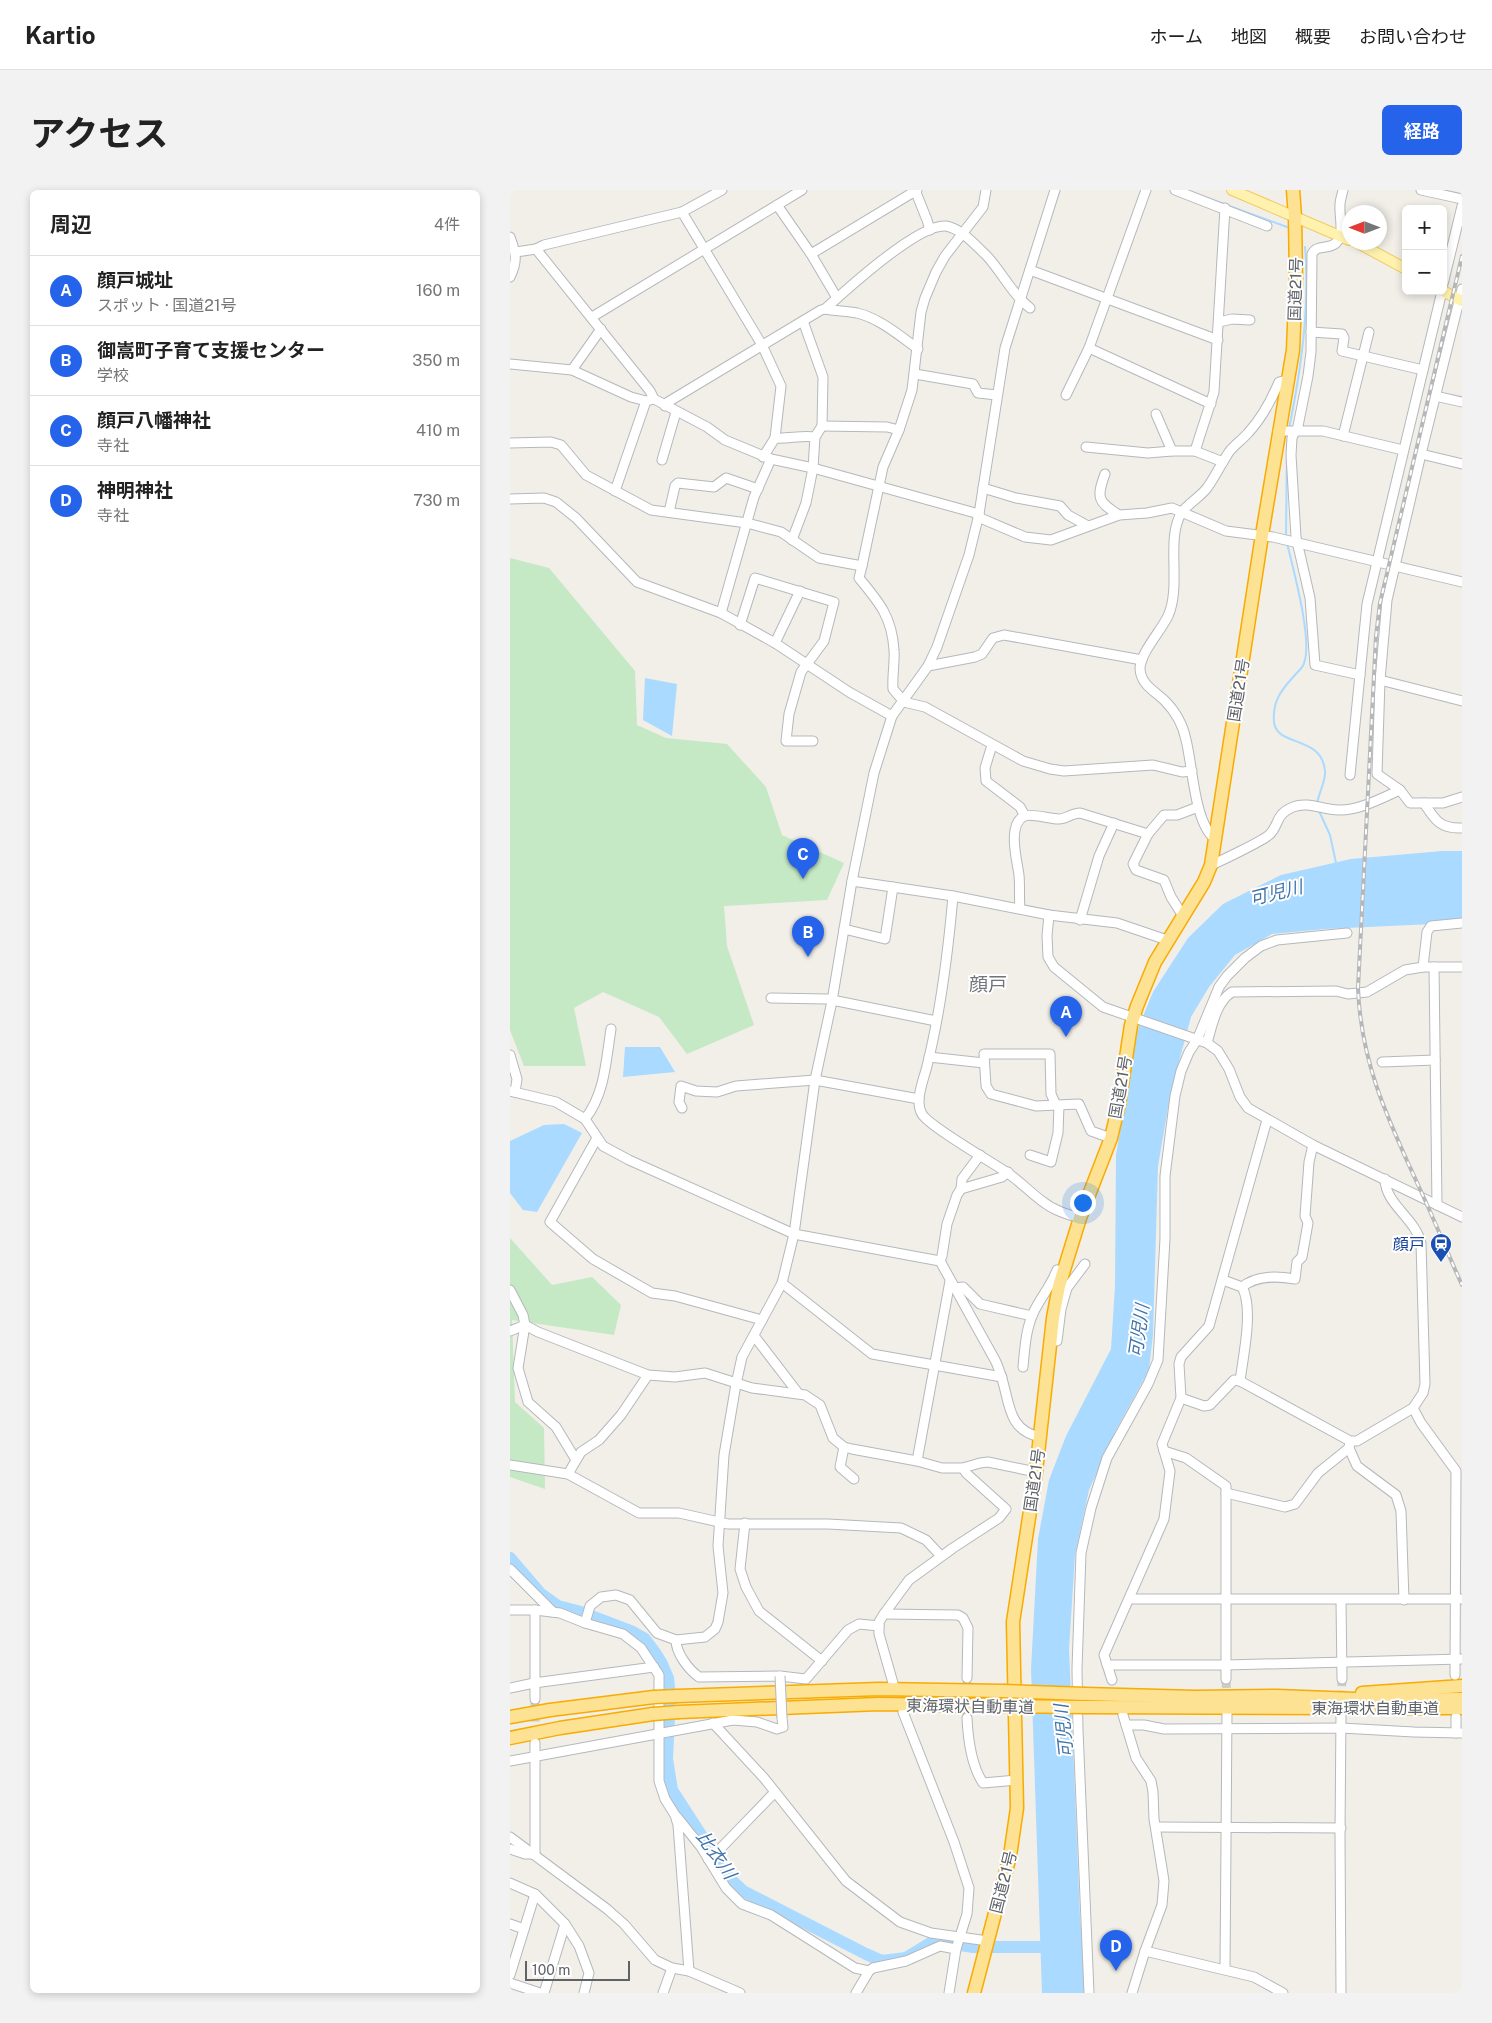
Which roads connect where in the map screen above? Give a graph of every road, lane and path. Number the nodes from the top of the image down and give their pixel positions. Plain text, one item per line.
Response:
1 (722, 190) edge
2 (802, 190) edge
3 (916, 190) edge
4 (986, 190) edge
5 (1055, 190) edge
6 (1146, 190) edge
7 (1175, 190) edge
8 (1232, 190) edge
9 (1293, 190) edge
10 (1343, 190) edge
11 (1421, 190) edge
12 (789, 193) edge
13 (1462, 199) edge
14 (776, 205) junction
15 (1462, 206) edge
16 (1225, 208) junction
17 (682, 212) junction
18 (1295, 217) junction
19 (1342, 218) edge
20 (1268, 226) dead end
21 (930, 230) junction
22 (963, 234) junction
23 (510, 237) edge
24 (1342, 237) edge
25 (1342, 240) edge
26 (536, 249) junction
27 (704, 249) junction
28 (1371, 250) edge
29 (516, 252) junction
30 (811, 254) junction
31 (1402, 267) edge
32 (1447, 268) edge
33 (1030, 270) junction
34 (510, 277) edge
35 (1462, 289) edge
36 (1447, 293) edge
37 (1441, 295) edge
38 (837, 298) junction
39 (1107, 298) junction
40 (1020, 300) junction
41 (1461, 300) edge
42 (1030, 308) dead end
43 (825, 310) junction
44 (592, 317) junction
45 (1250, 320) dead end
46 (804, 321) junction
47 (1219, 322) junction
48 (601, 329) junction
49 (1311, 332) junction
50 (1369, 332) dead end
51 (1218, 340) junction
52 (762, 345) junction
53 (1089, 348) junction
54 (918, 349) junction
55 (1293, 350) junction
56 (1310, 352) junction
57 (1363, 356) junction
58 (510, 364) edge
59 (572, 370) junction
60 (1423, 370) junction
61 (915, 374) junction
62 (1288, 380) junction
63 (1066, 395) dead end
64 (997, 396) junction
65 (1435, 396) junction
66 (650, 400) junction
67 (1462, 402) edge
68 (1211, 404) junction
69 (664, 406) junction
70 (676, 412) junction
71 (1156, 414) dead end
72 (822, 426) junction
73 (899, 430) junction
74 (1278, 431) junction
75 (1296, 431) junction
76 (1343, 436) junction
77 (775, 438) junction
78 (815, 438) junction
79 (510, 443) edge
80 (1086, 447) dead end
81 (1403, 450) junction
82 (1172, 451) junction
83 (1195, 451) junction
84 (1421, 454) junction
85 (767, 458) junction
86 (662, 460) dead end
87 (1223, 462) junction
88 (1462, 464) edge
89 (813, 468) junction
90 (1105, 474) dead end
91 (878, 487) junction
92 (983, 488) junction
93 (758, 489) junction
94 (615, 491) junction
95 (510, 499) edge
96 (669, 512) junction
97 (1182, 512) junction
98 (1119, 515) junction
99 (979, 516) junction
100 (747, 522) junction
101 (1088, 526) junction
102 (1262, 534) junction
103 (792, 540) junction
104 (1298, 543) junction
105 (1377, 562) junction
106 (862, 566) junction
107 (1394, 566) junction
108 (1462, 582) edge
109 (800, 591) junction
110 (721, 613) junction
111 (740, 625) junction
112 (776, 643) junction
113 (1142, 660) junction
114 (806, 664) junction
115 (928, 666) junction
116 (1360, 675) junction
117 (1380, 680) junction
118 (1462, 701) edge
119 (904, 702) junction
120 (892, 716) junction
121 (813, 741) dead end
122 (992, 745) junction
123 (1192, 772) junction
124 (1350, 774) dead end
125 (1400, 790) junction
126 (1462, 797) edge
127 (1424, 803) junction
128 (1198, 807) junction
129 (1025, 816) junction
130 (1114, 823) junction
131 (1462, 828) edge
132 (1148, 834) junction
133 (1216, 840) junction
134 (1211, 864) junction
135 (852, 881) junction
136 (893, 887) junction
137 (953, 896) junction
138 (1020, 909) junction
139 (1186, 913) junction
140 (1049, 915) junction
141 (1080, 920) junction
142 (1462, 923) edge
143 (844, 929) junction
144 (1347, 934) dead end
145 (1167, 940) junction
146 (1423, 967) junction
147 (1434, 967) junction
148 (1462, 967) edge
149 (771, 998) dead end
150 (832, 1001) junction
151 (1136, 1018) junction
152 (936, 1021) junction
153 (611, 1029) dead end
154 (1202, 1041) junction
155 (510, 1055) edge
156 (929, 1058) junction
157 (1435, 1060) junction
158 (1382, 1062) dead end
159 (984, 1063) junction
160 (815, 1080) junction
161 (512, 1092) edge
162 (919, 1099) junction
163 (1058, 1105) junction
164 (682, 1108) dead end
165 (584, 1118) junction
166 (1267, 1120) junction
167 (597, 1138) junction
168 (1111, 1138) junction
169 (1313, 1145) junction
170 (980, 1155) junction
171 (1030, 1155) dead end
172 (1008, 1172) junction
173 (1385, 1179) junction
174 (961, 1188) junction
175 (1437, 1205) junction
176 (1462, 1217) edge
177 (1080, 1218) junction
178 (794, 1234) junction
179 (940, 1260) junction
180 (1085, 1264) dead end
181 (1063, 1271) junction
182 (1223, 1280) junction
183 (782, 1283) junction
184 (953, 1284) junction
185 (1063, 1287) junction
186 (1242, 1287) junction
187 (510, 1290) edge
188 (1032, 1316) junction
189 (762, 1320) junction
190 (525, 1325) junction
191 (510, 1331) edge
192 (754, 1337) junction
193 (1057, 1342) dead end
194 (934, 1366) junction
195 (1023, 1367) dead end
196 (648, 1375) junction
197 (1002, 1377) junction
198 (1240, 1381) junction
199 (736, 1384) junction
200 (798, 1393) junction
201 (1181, 1398) junction
202 (1413, 1408) junction
203 (1040, 1437) junction
204 (1349, 1445) junction
205 (844, 1447) junction
206 (1164, 1451) junction
207 (576, 1460) junction
208 (917, 1461) junction
209 (510, 1465) edge
210 (963, 1468) junction
211 (1036, 1472) junction
212 (568, 1474) junction
213 (854, 1479) dead end
214 (1226, 1493) junction
215 (719, 1522) junction
216 (745, 1523) junction
217 (941, 1556) junction
218 (510, 1569) edge
219 (1130, 1599) junction
220 (1226, 1599) junction
221 (1459, 1599) edge
222 (1341, 1600) junction
223 (1404, 1600) junction
224 (510, 1610) edge
225 (535, 1610) junction
226 (553, 1612) junction
227 (884, 1614) junction
228 (585, 1623) junction
229 (879, 1626) junction
230 (676, 1640) junction
231 (1459, 1659) edge
232 (822, 1661) junction
233 (1341, 1663) junction
234 (1107, 1665) junction
235 (1226, 1665) junction
236 (654, 1667) junction
237 (780, 1676) junction
238 (967, 1678) tunnel mouth
239 (1342, 1678) tunnel mouth
240 (1226, 1679) tunnel mouth
241 (1112, 1680) dead end
242 (1459, 1680) edge
243 (534, 1683) junction
244 (893, 1683) dead end
245 (510, 1688) edge
246 (1277, 1696) junction
247 (535, 1699) tunnel mouth
248 (1462, 1699) edge
249 (903, 1712) dead end
250 (1227, 1712) tunnel mouth
251 (1460, 1712) edge
252 (1341, 1713) tunnel mouth
253 (1123, 1715) dead end
254 (510, 1716) edge
255 (967, 1718) tunnel mouth
256 (713, 1723) junction
257 (1126, 1725) junction
258 (1226, 1728) junction
259 (1341, 1728) junction
260 (1459, 1733) edge
261 (660, 1734) junction
262 (510, 1738) edge
263 (535, 1743) tunnel mouth
264 (535, 1756) junction
265 (510, 1761) edge
266 (1017, 1780) junction
267 (775, 1792) junction
268 (675, 1814) junction
269 (1156, 1827) junction
270 (1225, 1828) junction
271 (1341, 1828) junction
272 (510, 1837) edge
273 (510, 1849) edge
274 (535, 1854) junction
275 (708, 1859) junction
276 (510, 1883) edge
277 (535, 1894) junction
278 (510, 1924) edge
279 (565, 1924) junction
280 (524, 1930) junction
281 (959, 1936) junction
282 (988, 1941) junction
283 (956, 1949) junction
284 (1145, 1951) junction
285 (672, 1968) junction
286 (511, 1969) edge
287 (1225, 1969) junction
288 (689, 1971) junction
289 (869, 1971) junction
290 (510, 1983) edge
291 (540, 1993) edge
292 (544, 1993) edge
293 (584, 1993) edge
294 (663, 1993) edge
295 (740, 1993) edge
296 (856, 1993) edge
297 (950, 1993) edge
298 (974, 1993) edge
299 (1090, 1993) edge
300 (1132, 1993) edge
301 (1282, 1993) edge
302 (1341, 1993) edge

1 - 17 street
2 - 12 street
3 - 21 street
3 - 30 street
4 - 22 street
5 - 33 street
6 - 39 street
7 - 16 street
8 - 18 main road
9 - 18 highway, 国道21号
10 - 19 street
11 - 13 street
12 - 14 street
14 - 27 street
14 - 30 street
15 - 32 street
16 - 20 street
16 - 47 street
17 - 26 street
17 - 27 street
18 - 24 main road
18 - 55 highway, 国道21号
21 - 22 street
21 - 38 street
22 - 40 street
22 - 54 street
23 - 29 street
25 - 49 street
26 - 29 street
26 - 44 street
27 - 44 street
27 - 52 street
28 - 31 main road
29 - 34 street
30 - 38 street
33 - 39 street
33 - 40 street
35 - 41 street
36 - 41 main road
37 - 60 street
38 - 43 street
39 - 51 street
39 - 53 street
40 - 42 street
40 - 64 street
41 - 65 street
43 - 46 street
43 - 54 street
44 - 48 street
45 - 47 street
46 - 52 street
46 - 72 street
47 - 51 street
48 - 59 street
48 - 66 street
49 - 56 street
49 - 57 street
50 - 57 street
51 - 68 street
52 - 69 street
52 - 77 street
53 - 63 street
53 - 68 street
54 - 61 street
55 - 56 street
55 - 62 highway, 国道21号
56 - 75 street
57 - 60 street
57 - 76 street
58 - 59 street
59 - 66 street
60 - 81 street
61 - 64 street
61 - 73 street
62 - 74 highway, 国道21号
62 - 87 street
64 - 92 street
65 - 67 street
65 - 84 street
66 - 69 street
66 - 94 street
68 - 83 street
69 - 70 street
70 - 85 street
70 - 86 street
71 - 82 street
72 - 73 street
72 - 78 street
73 - 91 street
74 - 75 street
74 - 102 highway, 国道21号
75 - 76 street
75 - 104 street
76 - 81 street
77 - 78 street
77 - 85 street
78 - 89 street
79 - 94 street
80 - 82 street
81 - 105 street
82 - 83 street
83 - 87 street
84 - 88 street
84 - 107 street
85 - 89 street
85 - 93 street
87 - 97 street
89 - 91 street
89 - 103 street
90 - 98 street
91 - 99 street
91 - 106 street
92 - 99 street
92 - 101 street
93 - 96 street
93 - 100 street
94 - 96 street
95 - 110 street
96 - 100 street
97 - 98 street
97 - 102 street
97 - 113 street
98 - 101 street
99 - 101 street
99 - 115 street
100 - 103 street
100 - 110 street
102 - 104 street
102 - 133 highway, 国道21号
103 - 106 street
104 - 105 street
104 - 116 street
105 - 107 street
105 - 116 street
106 - 119 street
107 - 108 street
107 - 117 street
109 - 111 street
109 - 112 street
109 - 114 street
110 - 111 street
111 - 112 street
112 - 114 street
113 - 115 street
113 - 123 street
114 - 120 street
114 - 121 street
115 - 119 street
116 - 124 street
117 - 118 street
117 - 125 street
119 - 120 street
119 - 122 street
120 - 135 street
122 - 123 street
122 - 129 street
123 - 128 street
125 - 127 street
125 - 134 street
126 - 127 street
127 - 131 street
128 - 132 street
128 - 133 street
129 - 130 street
129 - 138 street
130 - 132 street
130 - 141 street
132 - 139 street
133 - 134 highway, 国道21号
134 - 139 highway, 国道21号
135 - 136 street
135 - 143 street
136 - 137 street
136 - 143 street
137 - 138 street
137 - 152 street
138 - 140 street
139 - 145 highway, 国道21号
140 - 141 street
140 - 151 street
141 - 145 street
142 - 146 street
143 - 150 street
144 - 154 street
145 - 151 highway, 国道21号
146 - 147 street
146 - 154 street
147 - 148 street
147 - 157 street
149 - 150 street
150 - 152 street
150 - 160 street
151 - 154 street
151 - 168 highway, 国道21号
152 - 156 street
153 - 165 street
154 - 166 street
154 - 299 street
155 - 161 street
156 - 159 street
156 - 162 street
157 - 158 street
157 - 175 street
159 - 163 street
159 - 163 street
160 - 162 street
160 - 164 street
160 - 178 street
161 - 165 street
162 - 170 street
163 - 168 street
163 - 171 street
165 - 167 street
166 - 169 street
166 - 182 street
167 - 178 street
167 - 189 street
168 - 177 highway, 国道21号
169 - 173 street
169 - 186 street
170 - 172 street
170 - 174 street
172 - 174 street
172 - 177 street
173 - 175 street
173 - 202 street
174 - 179 street
175 - 176 street
177 - 181 highway, 国道21号
178 - 179 street
178 - 183 street
179 - 184 street
180 - 185 street
181 - 185 highway, 国道21号
181 - 188 street
182 - 186 street
182 - 201 street
183 - 189 street
183 - 194 street
184 - 188 street
184 - 194 street
184 - 197 street
185 - 193 street
185 - 203 highway, 国道21号
186 - 198 street
187 - 190 street
188 - 195 street
189 - 192 street
190 - 191 street
190 - 196 street
190 - 207 street
192 - 199 street
192 - 200 street
194 - 197 street
194 - 208 street
196 - 199 street
196 - 207 street
197 - 203 street
198 - 201 street
198 - 204 street
199 - 200 street
199 - 215 street
200 - 205 street
201 - 206 street
202 - 204 street
202 - 221 street
203 - 211 highway, 国道21号
204 - 214 street
204 - 223 street
205 - 208 street
205 - 213 street
206 - 214 street
206 - 219 street
207 - 212 street
208 - 210 street
209 - 212 street
210 - 211 street
210 - 217 street
211 - 266 highway, 国道21号
212 - 215 street
214 - 220 street
215 - 216 street
215 - 230 street
216 - 217 street
216 - 232 street
217 - 227 street
218 - 226 street
219 - 220 street
219 - 234 street
220 - 222 street
220 - 235 street
221 - 223 street
221 - 231 street
222 - 223 street
222 - 233 street
224 - 225 street
225 - 226 street
225 - 243 street
226 - 228 street
227 - 229 street
227 - 238 street
228 - 230 street
228 - 236 street
229 - 232 street
229 - 244 street
230 - 237 street
231 - 233 street
231 - 242 street
232 - 237 street
233 - 235 street
233 - 239 street
234 - 235 street
234 - 241 street
235 - 240 street
236 - 243 street
236 - 261 street
237 - 256 street, bridge
242 - 246 highway
243 - 245 street
243 - 247 street
246 - 248 highway, 東海環状自動車道
246 - 254 highway, 東海環状自動車道, bridge
249 - 281 street
250 - 258 street
251 - 260 street
251 - 262 highway, 東海環状自動車道, bridge
252 - 259 street
253 - 257 street
255 - 266 street
256 - 261 street
256 - 267 street
257 - 258 street
257 - 269 street
258 - 259 street
258 - 270 street
259 - 260 street
259 - 271 street
261 - 264 street
261 - 268 street
263 - 264 street
264 - 265 street
264 - 274 street
266 - 282 highway, 国道21号
267 - 275 street
267 - 281 street
268 - 275 street
268 - 288 street
269 - 270 street
269 - 284 street
270 - 271 street
270 - 287 street
271 - 302 street
272 - 274 street
273 - 274 street
274 - 285 street
275 - 289 street
276 - 277 street
277 - 279 street
277 - 280 street
278 - 280 street
279 - 292 street
279 - 293 street
280 - 286 street
281 - 282 street
281 - 283 street
282 - 298 highway, 国道21号
283 - 289 street
283 - 297 street
284 - 287 street
284 - 300 street
285 - 288 street
285 - 294 street
287 - 301 street
288 - 295 street
289 - 296 street
290 - 291 street

